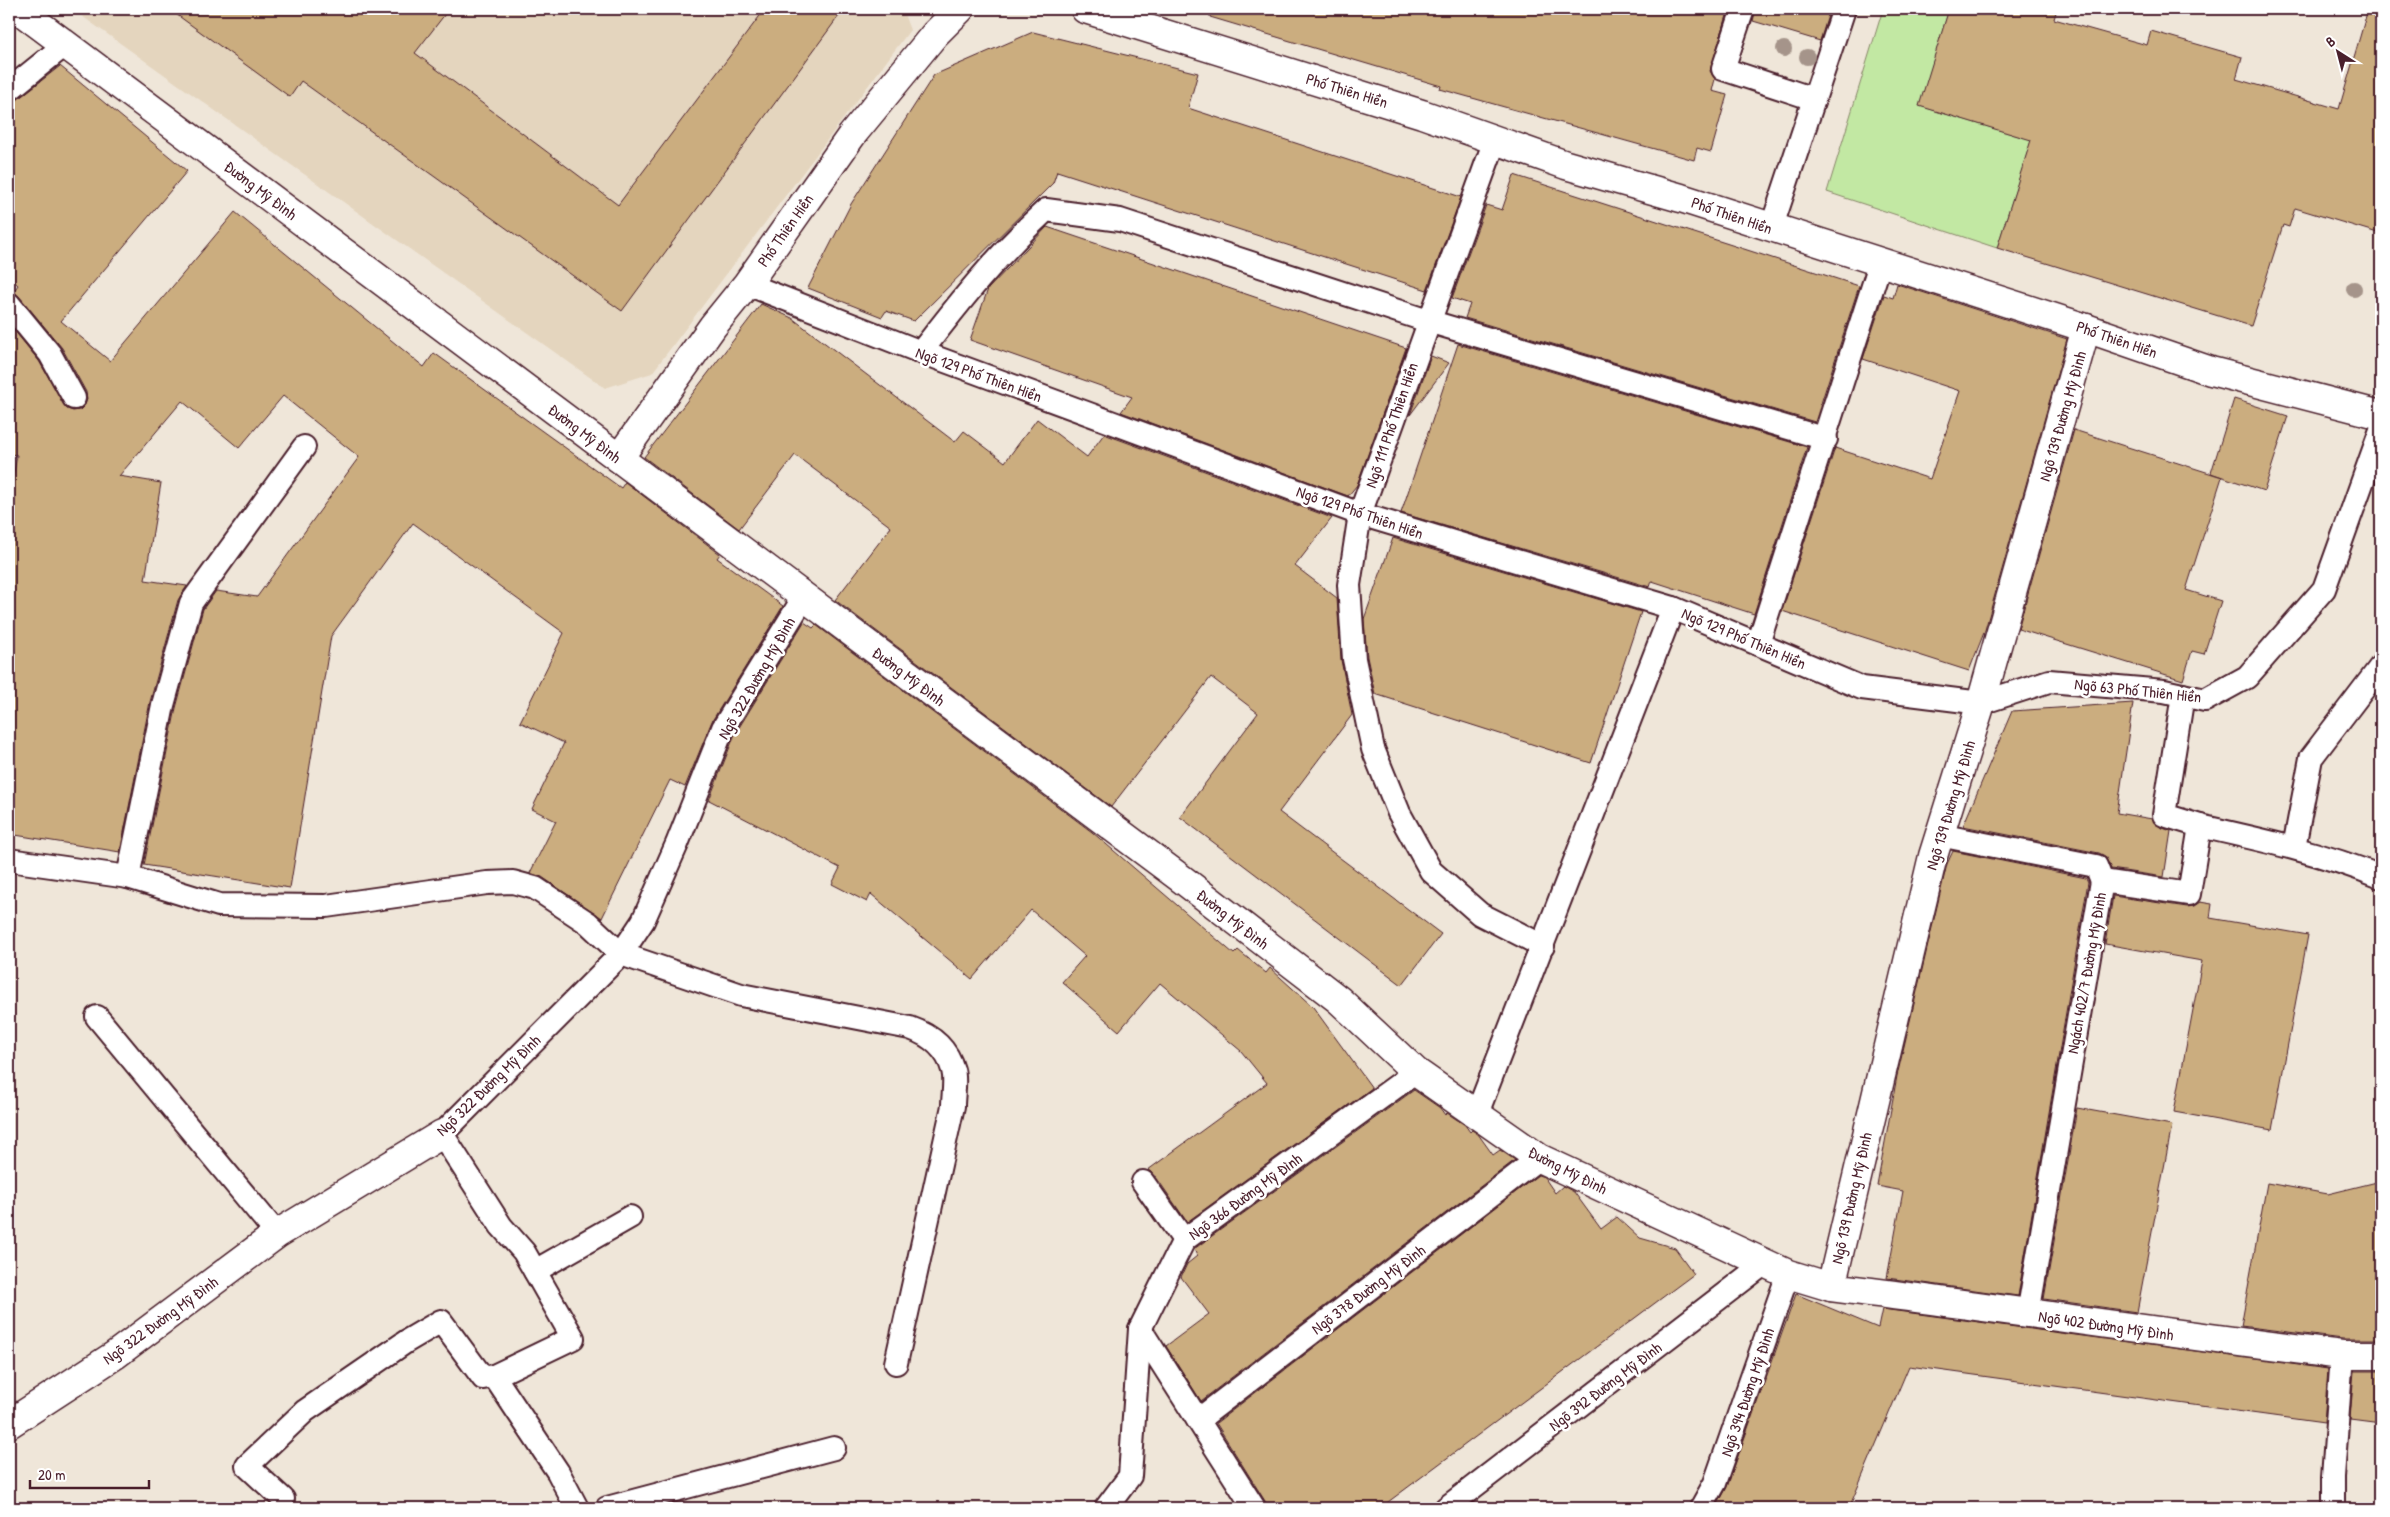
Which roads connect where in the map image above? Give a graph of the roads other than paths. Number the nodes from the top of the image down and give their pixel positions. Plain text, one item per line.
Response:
1 (18, 9) edge
2 (960, 9) edge
3 (1085, 9) edge
4 (1743, 9) edge
5 (1844, 9) edge
6 (66, 44) junction
7 (9, 90) edge
8 (1814, 99) junction
9 (1495, 140) junction
10 (1771, 229) junction
11 (1880, 264) junction
12 (747, 284) junction
13 (9, 304) edge
14 (1428, 321) junction
15 (2086, 328) junction
16 (921, 352) junction
17 (74, 398) dead end
18 (2381, 415) edge
19 (2381, 430) edge
20 (1826, 439) junction
21 (304, 447) dead end
22 (619, 458) junction
23 (1360, 514) junction
24 (804, 597) junction
25 (1673, 608) junction
26 (1758, 644) junction
27 (2381, 666) edge
28 (2183, 695) junction
29 (1982, 703) junction
30 (2200, 826) junction
31 (1939, 835) junction
32 (2294, 847) junction
33 (9, 860) edge
34 (128, 877) junction
35 (2381, 878) edge
36 (2102, 880) junction
37 (1543, 946) junction
38 (621, 954) junction
39 (97, 1017) dead end
40 (1416, 1072) junction
41 (1476, 1116) junction
42 (442, 1134) junction
43 (1540, 1158) junction
44 (1143, 1182) dead end
45 (630, 1217) dead end
46 (277, 1234) junction
47 (1184, 1240) junction
48 (1777, 1268) junction
49 (535, 1271) junction
50 (1831, 1287) junction
51 (2028, 1314) junction
52 (1140, 1328) junction
53 (2381, 1355) edge
54 (2342, 1356) junction
55 (896, 1363) dead end
56 (494, 1376) junction
57 (1198, 1420) junction
58 (9, 1424) edge
59 (834, 1448) dead end
60 (283, 1499) dead end
61 (577, 1508) edge
62 (607, 1508) edge
63 (1106, 1508) edge
64 (1254, 1508) edge
65 (1446, 1508) edge
66 (1701, 1508) edge
67 (2333, 1508) edge

1 - 6 street, Đường Mỹ Đình
2 - 12 street, Phố Thiên Hiền
3 - 9 street, Phố Thiên Hiền
4 - 8 lane
5 - 8 lane
6 - 7 lane
6 - 22 street, Đường Mỹ Đình
8 - 10 lane
9 - 10 street, Phố Thiên Hiền
9 - 14 lane, Ngõ 111 Phố Thiên Hiền
10 - 11 street, Phố Thiên Hiền
11 - 15 street, Phố Thiên Hiền
11 - 20 lane
12 - 16 lane, Ngõ 129 Phố Thiên Hiền
12 - 22 street, Phố Thiên Hiền
13 - 17 lane
14 - 16 lane
14 - 20 lane
14 - 23 lane, Ngõ 111 Phố Thiên Hiền
15 - 18 street, Phố Thiên Hiền
15 - 29 street, Ngõ 139 Đường Mỹ Đình
16 - 23 lane, Ngõ 129 Phố Thiên Hiền
19 - 28 lane, Ngõ 63 Phố Thiên Hiền
20 - 26 lane
21 - 34 lane
22 - 24 street, Đường Mỹ Đình
23 - 25 lane, Ngõ 129 Phố Thiên Hiền
23 - 37 lane, Ngõ 111 Phố Thiên Hiền
24 - 38 lane, Ngõ 322 Đường Mỹ Đình
24 - 40 street, Đường Mỹ Đình
25 - 26 lane, Ngõ 129 Phố Thiên Hiền
25 - 37 lane
26 - 29 lane, Ngõ 129 Phố Thiên Hiền
27 - 32 lane
28 - 29 lane, Ngõ 63 Phố Thiên Hiền
28 - 30 lane
29 - 31 street, Ngõ 139 Đường Mỹ Đình
30 - 32 lane
30 - 36 lane, Ngách 402/7 Đường Mỹ Đình
31 - 36 lane
31 - 50 street, Ngõ 139 Đường Mỹ Đình
32 - 35 lane
33 - 34 lane
34 - 38 lane
36 - 51 lane, Ngách 402/7 Đường Mỹ Đình
37 - 41 lane
38 - 42 lane, Ngõ 322 Đường Mỹ Đình
38 - 55 lane
39 - 46 lane
40 - 41 street, Đường Mỹ Đình
40 - 47 lane, Ngõ 366 Đường Mỹ Đình
41 - 43 street, Đường Mỹ Đình
42 - 46 street, Ngõ 322 Đường Mỹ Đình
42 - 49 lane
43 - 48 street, Đường Mỹ Đình
43 - 57 lane, Ngõ 378 Đường Mỹ Đình
44 - 47 lane
45 - 49 lane
46 - 58 street, Ngõ 322 Đường Mỹ Đình
47 - 52 lane, Ngõ 366 Đường Mỹ Đình
48 - 50 street, Đường Mỹ Đình
48 - 65 lane, Ngõ 392 Đường Mỹ Đình
48 - 66 lane, Ngõ 394 Đường Mỹ Đình
49 - 56 lane
50 - 51 street, Ngõ 402 Đường Mỹ Đình
51 - 54 street, Ngõ 402 Đường Mỹ Đình
52 - 57 lane
52 - 63 lane, Ngõ 366 Đường Mỹ Đình
53 - 54 street, Ngõ 402 Đường Mỹ Đình
54 - 67 lane
56 - 60 lane
56 - 61 lane
57 - 64 lane
59 - 62 lane

